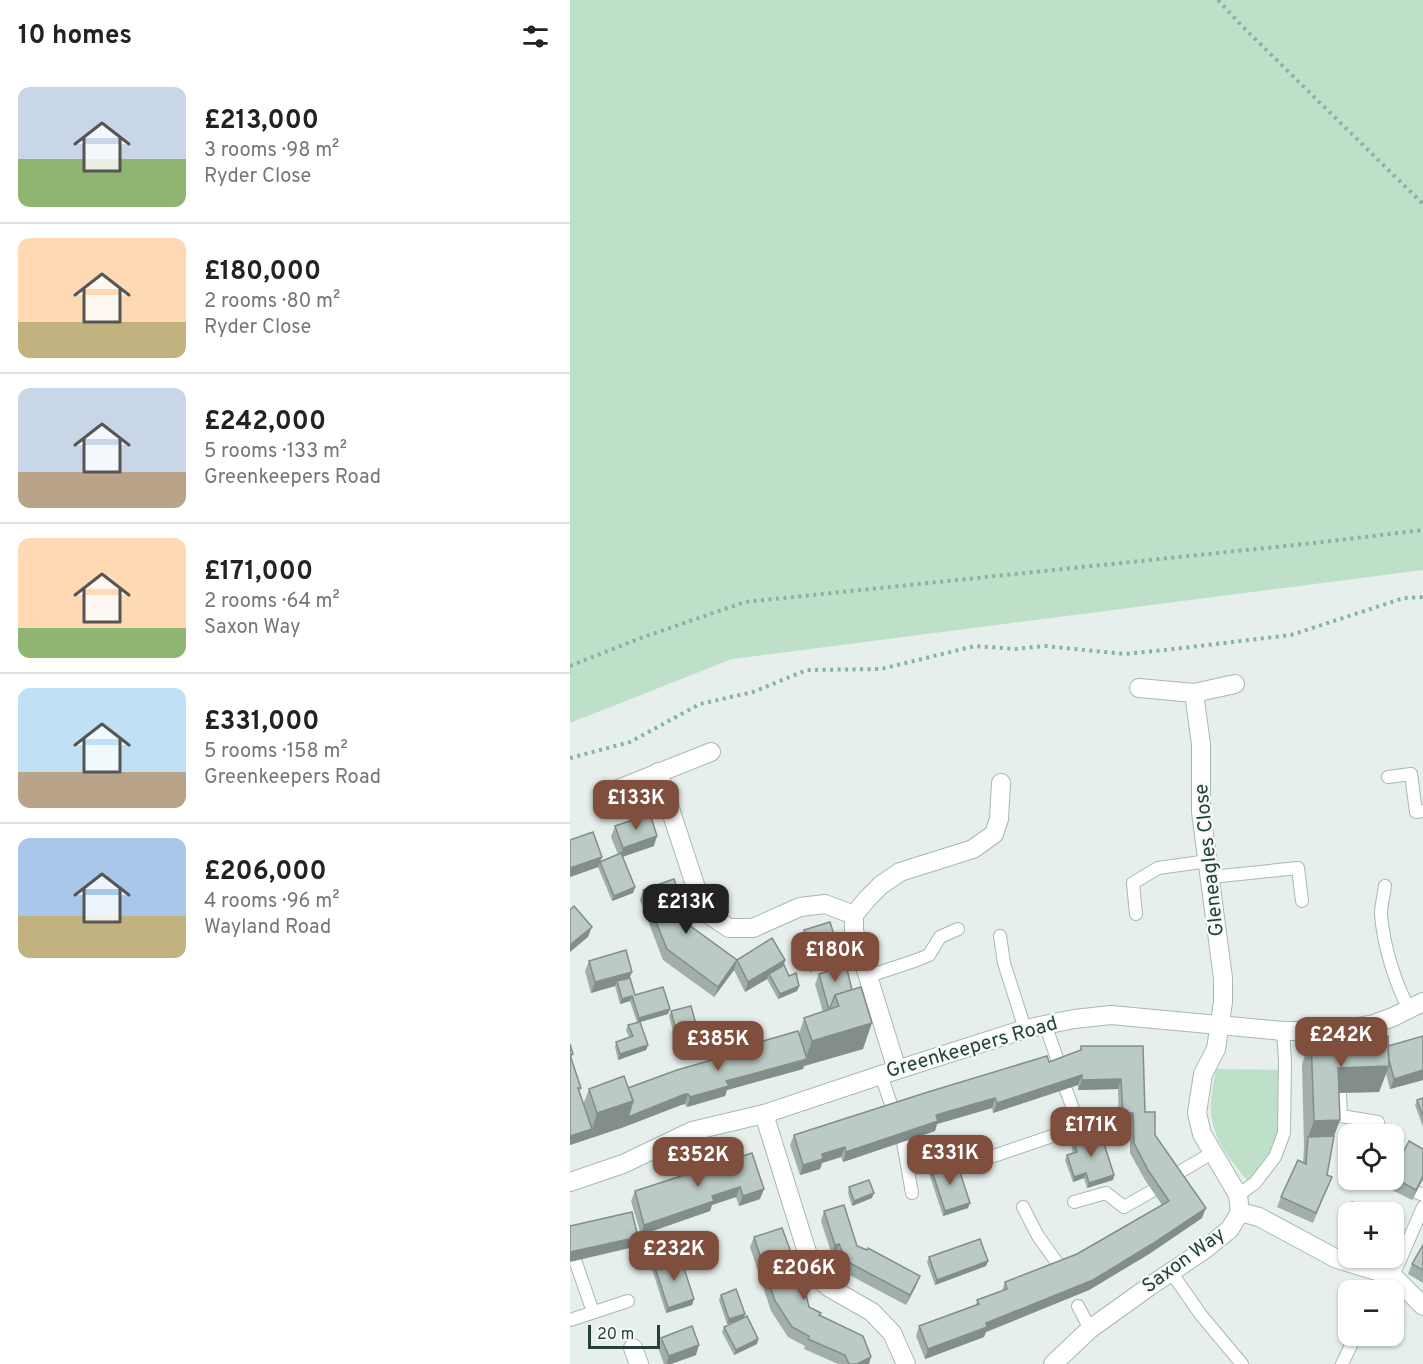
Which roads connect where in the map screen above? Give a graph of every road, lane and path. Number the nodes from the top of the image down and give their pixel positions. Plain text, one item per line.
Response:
1 (1218, 0) edge
2 (1423, 204) edge
3 (1423, 530) edge
4 (1423, 597) edge
5 (570, 666) edge
6 (1235, 684) dead end
7 (1139, 688) dead end
8 (1194, 693) junction
9 (711, 752) dead end
10 (570, 758) edge
11 (658, 772) junction
12 (1388, 777) dead end
13 (1001, 783) dead end
14 (613, 791) dead end
15 (1423, 811) edge
16 (1209, 869) junction
17 (1385, 886) dead end
18 (1302, 900) dead end
19 (1136, 914) dead end
20 (854, 915) junction
21 (958, 929) dead end
22 (1000, 936) dead end
23 (869, 976) junction
24 (1416, 1006) edge
25 (1046, 1024) junction
26 (1220, 1026) junction
27 (1025, 1029) junction
28 (1283, 1032) junction
29 (1060, 1067) edge
30 (889, 1072) junction
31 (1066, 1090) edge
32 (1340, 1094) edge
33 (894, 1113) edge
34 (764, 1114) junction
35 (1378, 1122) dead end
36 (903, 1142) edge
37 (1212, 1153) junction
38 (976, 1162) dead end
39 (1173, 1176) edge
40 (570, 1182) edge
41 (1152, 1191) edge
42 (912, 1193) dead end
43 (1074, 1202) dead end
44 (1239, 1204) junction
45 (1023, 1206) dead end
46 (1423, 1207) edge
47 (575, 1260) edge
48 (1058, 1264) edge
49 (1171, 1272) junction
50 (1382, 1280) edge
51 (1389, 1280) edge
52 (1404, 1294) edge
53 (628, 1301) dead end
54 (1078, 1306) dead end
55 (1423, 1306) edge
56 (593, 1312) junction
57 (570, 1320) edge
58 (1090, 1329) junction
59 (1351, 1346) edge
60 (906, 1364) edge
61 (1053, 1364) edge
62 (1242, 1364) edge
63 (1342, 1364) edge

1 - 2 path
3 - 5 path
4 - 10 path
6 - 8 street
7 - 8 street
8 - 16 street, Gleneagles Close
9 - 11 street
11 - 14 street
11 - 20 street
12 - 15 lane
13 - 20 street
16 - 18 lane
16 - 19 lane
16 - 26 street, Gleneagles Close
17 - 24 lane
20 - 23 street
21 - 23 lane
22 - 27 lane
23 - 30 street
24 - 28 street, Greenkeepers Road
25 - 26 street, Greenkeepers Road
25 - 27 street, Greenkeepers Road
25 - 29 lane
26 - 28 street, Greenkeepers Road
26 - 37 street
27 - 30 street, Greenkeepers Road
28 - 44 lane
30 - 33 lane
30 - 34 street, Greenkeepers Road
31 - 38 lane
32 - 35 lane
34 - 40 street, Greenkeepers Road
34 - 60 street
36 - 42 lane
37 - 39 lane
37 - 44 street
41 - 43 lane
44 - 49 street, Saxon Way
44 - 50 street
45 - 48 lane
46 - 51 lane
47 - 56 lane
49 - 58 street, Saxon Way
49 - 62 lane
52 - 55 street
53 - 56 lane
54 - 58 lane
56 - 57 lane
58 - 61 street, Saxon Way
59 - 63 lane

